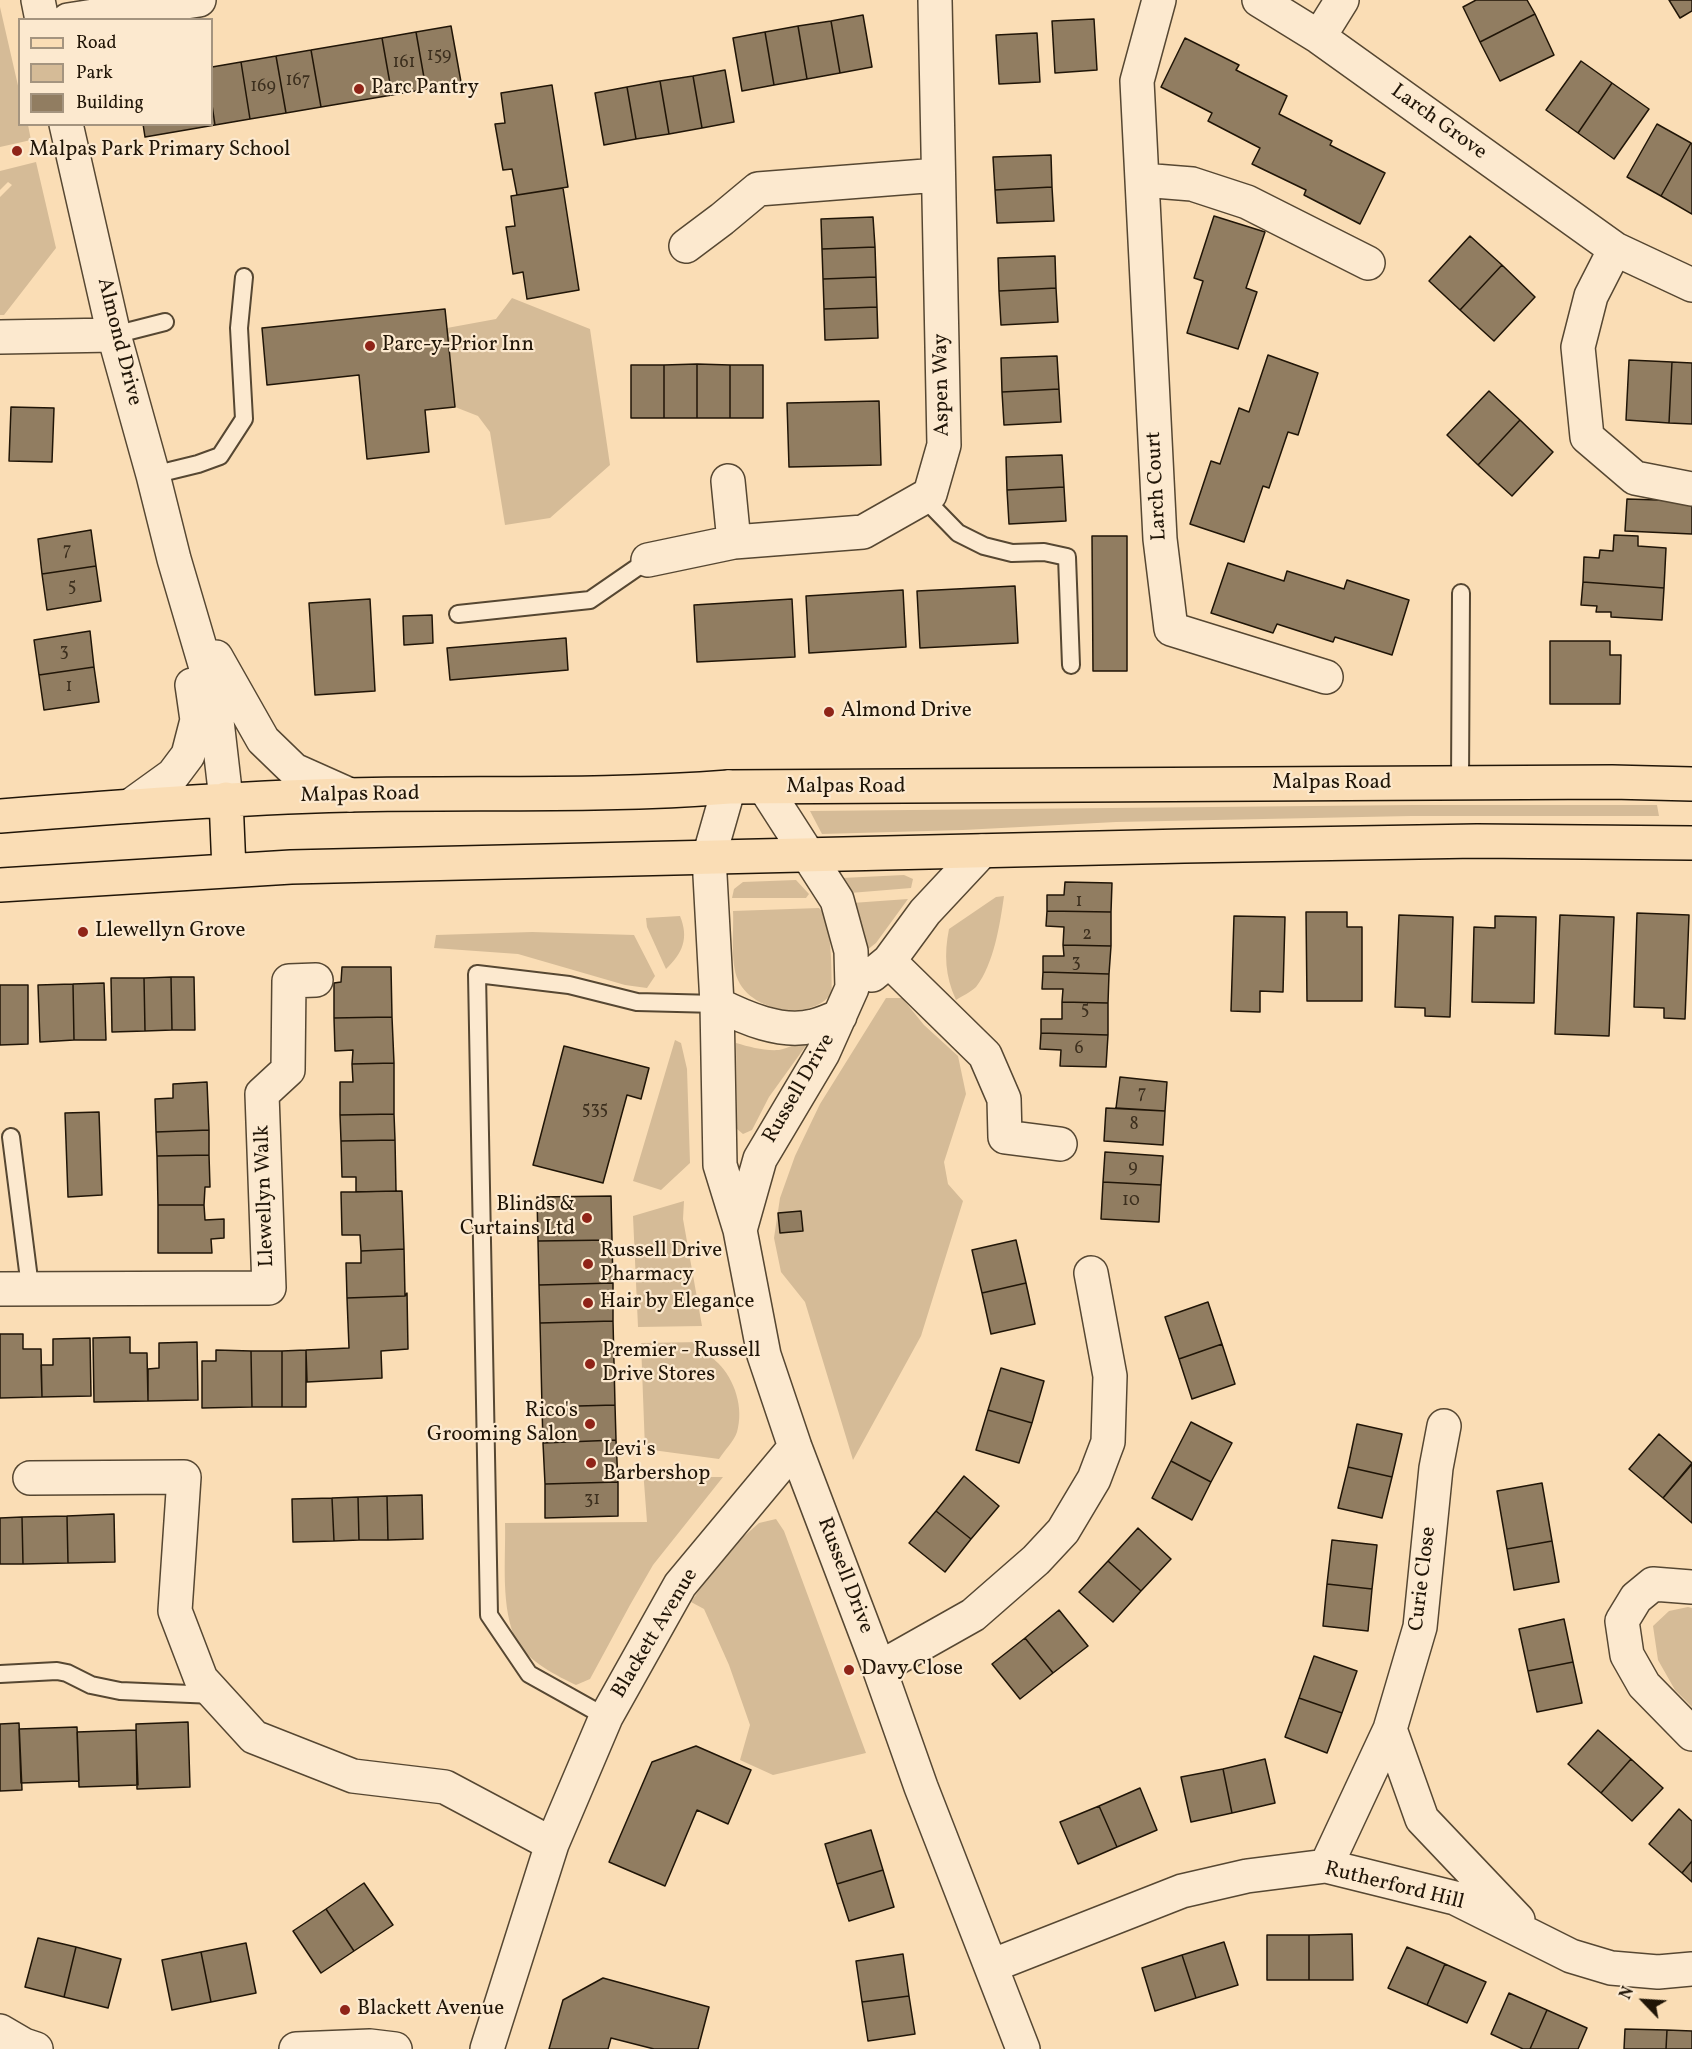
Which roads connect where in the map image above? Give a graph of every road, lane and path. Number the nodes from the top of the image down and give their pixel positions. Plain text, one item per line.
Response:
1 (38, 0) edge
2 (199, 0) edge
3 (935, 0) edge
4 (1159, 0) edge
5 (1259, 0) edge
6 (1342, 0) edge
7 (42, 18) edge
8 (81, 18) edge
9 (1319, 36) junction
10 (66, 126) edge
11 (938, 175) junction
12 (1142, 180) junction
13 (686, 246) dead end
14 (1615, 249) junction
15 (1368, 263) dead end
16 (244, 277) dead end
17 (1692, 285) edge
18 (165, 322) dead end
19 (114, 335) junction
20 (0, 337) edge
21 (153, 475) junction
22 (728, 481) dead end
23 (1692, 489) edge
24 (923, 498) junction
25 (734, 542) junction
26 (174, 559) junction
27 (648, 560) joint
28 (1461, 593) dead end
29 (458, 614) dead end
30 (1071, 665) dead end
31 (1326, 677) dead end
32 (1460, 783) junction
33 (1692, 784) edge
34 (729, 788) junction
35 (765, 788) junction
36 (350, 795) junction
37 (226, 799) junction
38 (130, 806) junction
39 (0, 816) edge
40 (1692, 843) edge
41 (982, 851) junction
42 (807, 855) junction
43 (709, 857) junction
44 (229, 870) junction
45 (0, 885) edge
46 (889, 960) junction
47 (316, 980) dead end
48 (846, 1002) junction
49 (717, 1004) junction
50 (11, 1137) dead end
51 (1060, 1144) dead end
52 (740, 1230) junction
53 (1091, 1273) dead end
54 (15, 1288) edge
55 (1444, 1426) dead end
56 (795, 1447) junction
57 (30, 1478) dead end
58 (1692, 1587) edge
59 (879, 1668) junction
60 (0, 1674) edge
61 (216, 1695) junction
62 (606, 1717) junction
63 (1390, 1729) junction
64 (1692, 1734) edge
65 (552, 1844) junction
66 (1326, 1866) junction
67 (1532, 1935) junction
68 (991, 1966) junction
69 (1692, 1969) edge
70 (0, 2031) edge
71 (36, 2049) edge
72 (296, 2049) edge
73 (395, 2049) edge
74 (487, 2049) edge
75 (1023, 2049) edge

1 - 7 street
2 - 8 street
3 - 11 street, Aspen Way
4 - 12 street, Larch Court
5 - 9 street, Larch Grove
6 - 9 street
9 - 14 street, Larch Grove
10 - 19 street, Almond Drive
11 - 13 street
11 - 24 street, Aspen Way
12 - 15 street
12 - 31 street, Larch Court
14 - 17 street, Larch Grove
14 - 23 street
16 - 21 lane
18 - 19 lane
19 - 20 street
19 - 21 street, Almond Drive
21 - 26 street, Almond Drive
22 - 25 street
24 - 25 street
24 - 30 lane
25 - 27 street
26 - 36 street, Almond Drive
26 - 37 street, Almond Drive
26 - 38 street, Almond Drive
27 - 29 lane
28 - 32 lane
32 - 33 main road, Malpas Road
32 - 35 main road, Malpas Road
34 - 35 main road, Malpas Road
34 - 36 main road, Malpas Road
34 - 43 street, Russell Drive
35 - 42 street, Russell Drive
36 - 37 main road, Malpas Road
37 - 38 main road, Malpas Road
37 - 44 main road
38 - 39 main road, Malpas Road
40 - 41 main road
41 - 42 main road
41 - 46 street, Russell Drive
42 - 43 main road
42 - 48 street, Russell Drive
43 - 44 main road
43 - 49 street, Russell Drive
44 - 45 main road
46 - 48 street, Russell Drive
46 - 51 street
47 - 54 street, Llewellyn Walk
48 - 49 street, Russell Drive
48 - 52 street, Russell Drive
49 - 52 street, Russell Drive
49 - 62 lane
50 - 54 lane
52 - 56 street, Russell Drive
53 - 59 street
55 - 63 street, Curie Close
56 - 59 street, Russell Drive
56 - 62 street, Blackett Avenue
57 - 61 street
58 - 64 street
59 - 68 street, Russell Drive
60 - 61 lane
61 - 65 street
62 - 65 street, Blackett Avenue
63 - 66 street, Curie Close
63 - 67 street
65 - 74 street, Blackett Avenue
66 - 67 street, Rutherford Hill
66 - 68 street, Rutherford Hill
67 - 69 street, Rutherford Hill
68 - 75 street, Russell Drive
70 - 71 street
72 - 73 street

